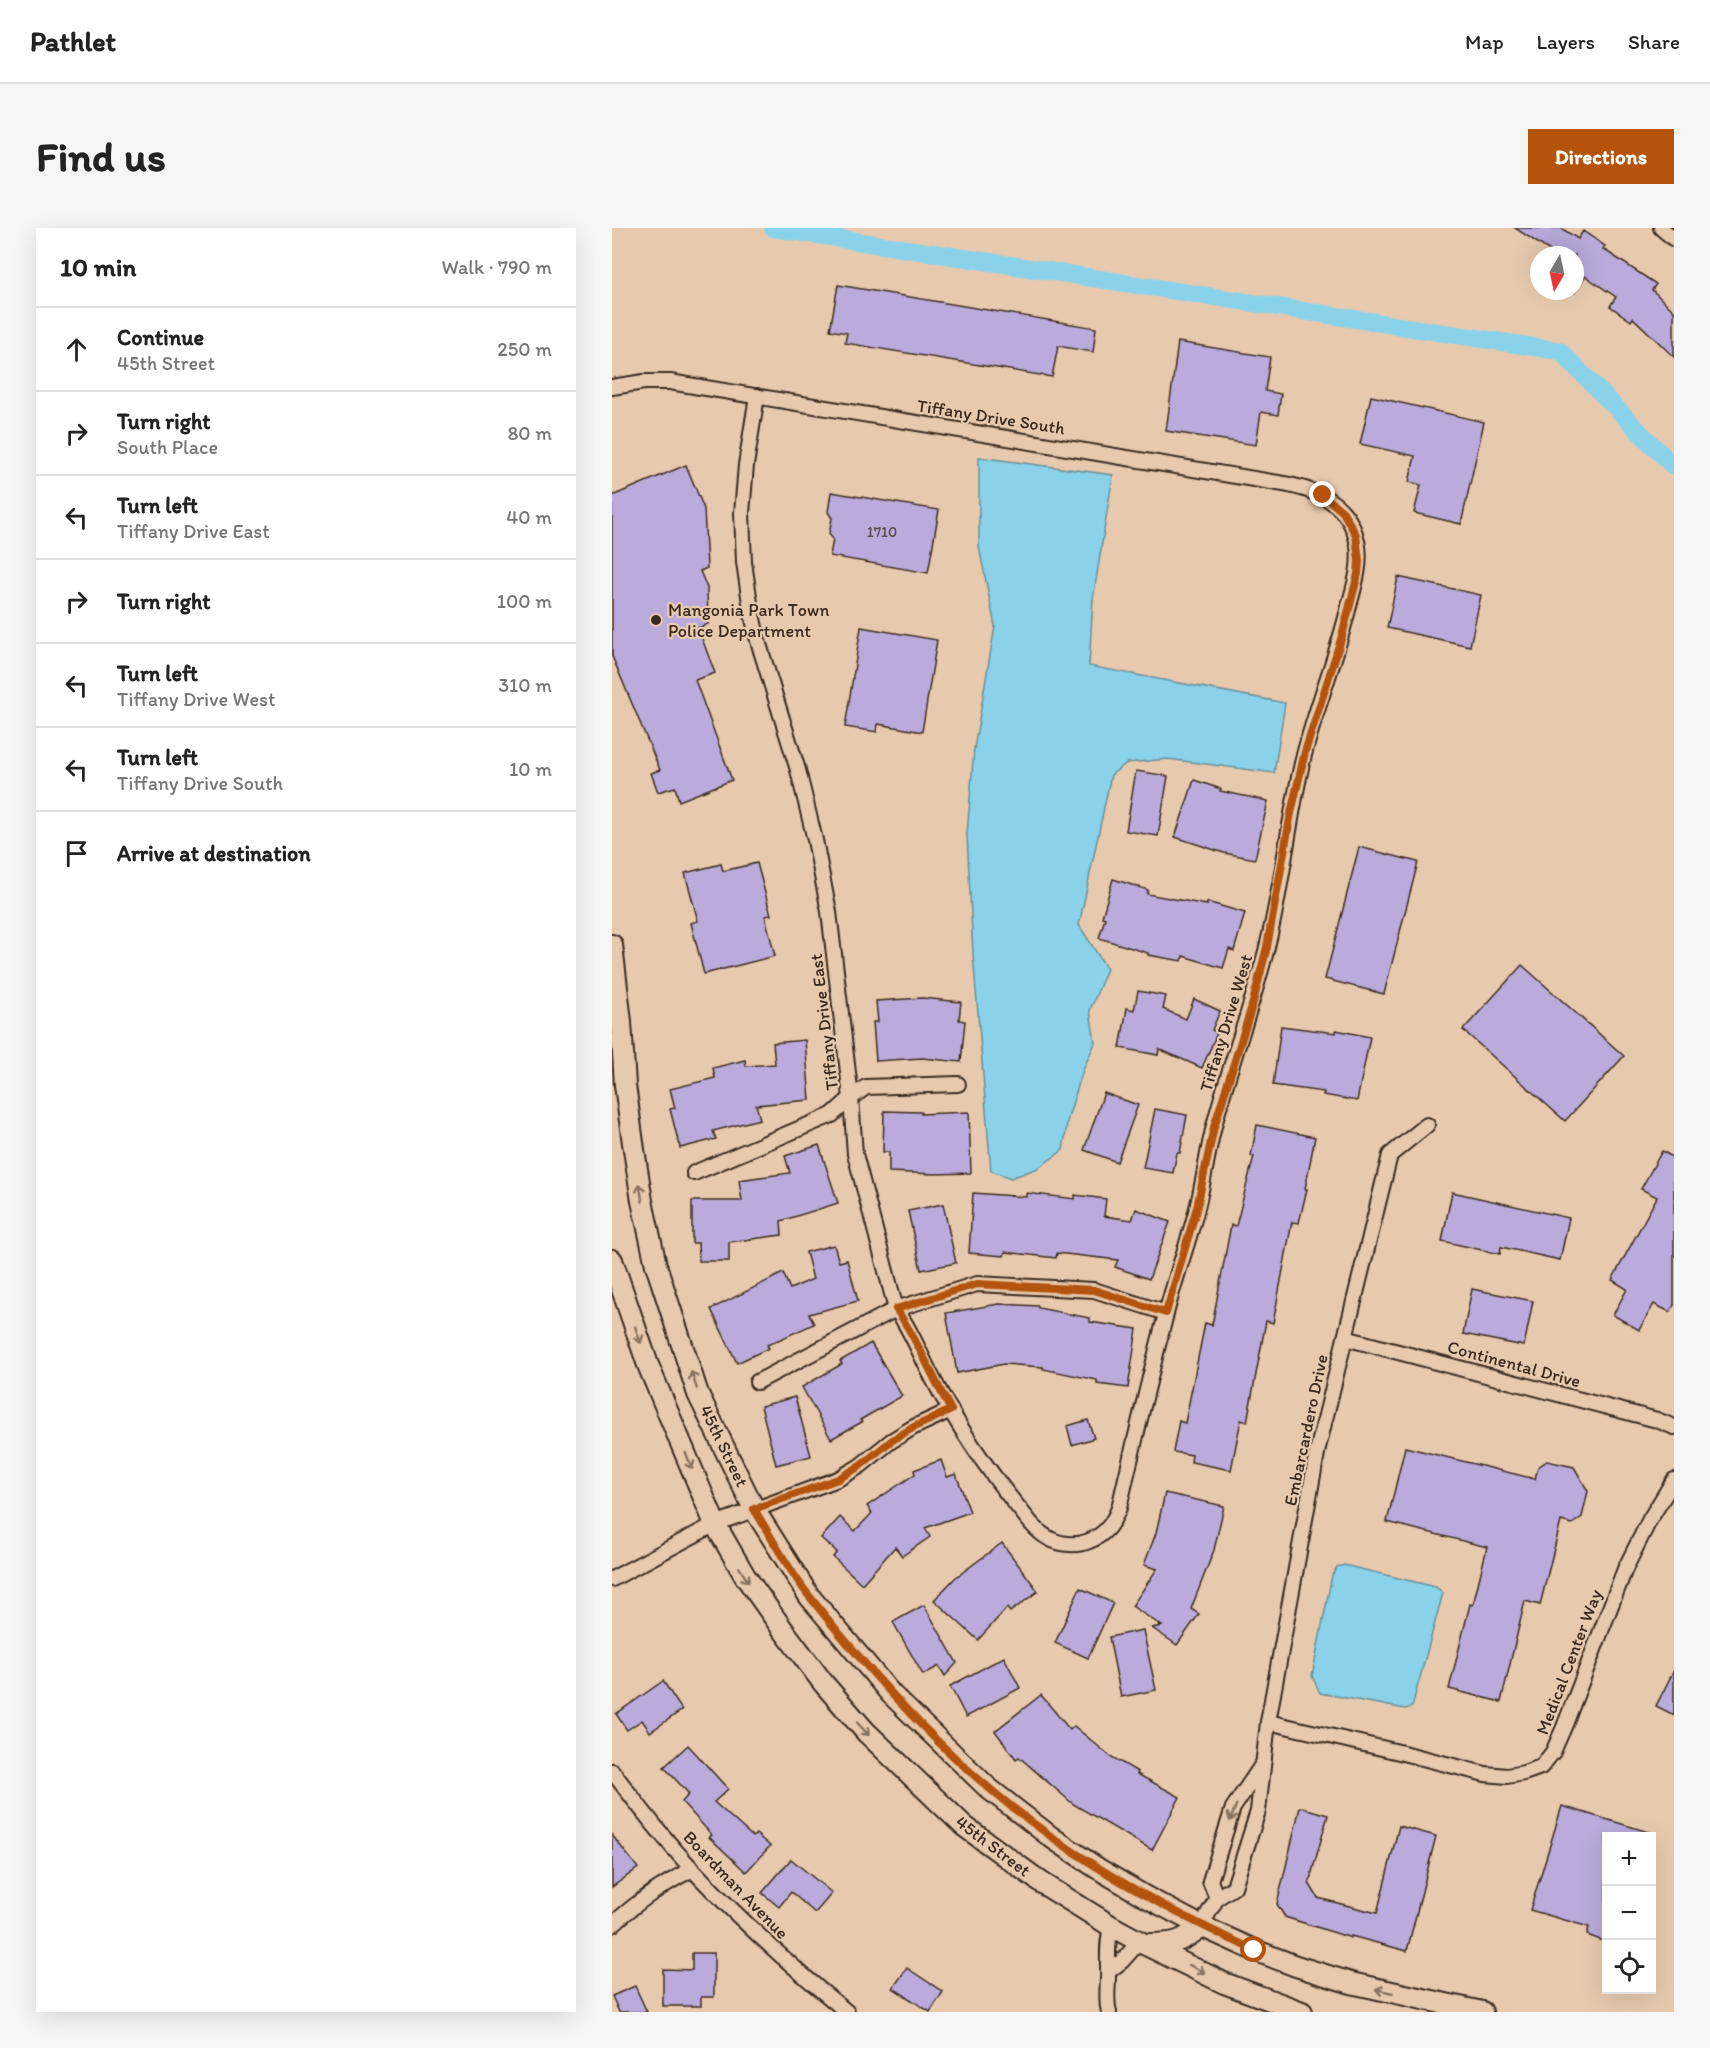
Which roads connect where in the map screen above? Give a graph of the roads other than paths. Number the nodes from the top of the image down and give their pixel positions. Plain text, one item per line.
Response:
1 (1661, 228) edge
2 (1674, 239) edge
3 (612, 387) edge
4 (757, 396) junction
5 (1350, 523) joint
6 (612, 945) edge
7 (958, 1084) dead end
8 (851, 1098) junction
9 (1427, 1125) dead end
10 (694, 1173) dead end
11 (612, 1260) edge
12 (896, 1309) junction
13 (1166, 1313) junction
14 (1345, 1338) junction
15 (757, 1382) dead end
16 (951, 1410) junction
17 (1674, 1427) edge
18 (1674, 1480) edge
19 (754, 1509) junction
20 (715, 1524) junction
21 (1106, 1530) joint
22 (612, 1579) edge
23 (1268, 1722) junction
24 (1264, 1763) junction
25 (612, 1771) edge
26 (692, 1869) junction
27 (1217, 1898) junction
28 (612, 1925) edge
29 (1111, 1926) junction
30 (1202, 1926) junction
31 (1142, 1943) junction
32 (1109, 1971) junction
33 (847, 2012) edge
34 (1108, 2012) edge
35 (1302, 2012) edge
36 (1482, 2012) edge

1 - 2 street
3 - 4 street, Tiffany Drive South
4 - 5 street, Tiffany Drive South
4 - 8 street, Tiffany Drive East
5 - 13 street, Tiffany Drive West
19 -> 6 main road, 45th Street
7 - 8 street
8 - 10 street
8 - 12 street, Tiffany Drive East
9 - 14 street, Embarcardero Drive
11 -> 20 main road, 45th Street
12 - 13 street
12 - 15 street
12 - 16 street, Tiffany Drive East
13 - 21 street, Tiffany Drive West
14 - 17 street, Continental Drive
14 - 23 street, Embarcardero Drive
16 - 19 street
16 - 21 street, Tiffany Drive East
18 - 23 street, Medical Center Way
19 - 20 street
19 - 30 main road, 45th Street
20 - 22 street
20 -> 29 main road, 45th Street
23 - 24 street, Embarcardero Drive
24 - 27 street, Embarcardero Drive
24 -> 27 street, Embarcardero Drive
25 - 26 street, Boardman Avenue
26 - 28 street
26 - 33 street, Boardman Avenue
27 - 30 street, Embarcardero Drive
29 - 31 main road, 45th Street
29 - 32 street
30 - 31 main road
36 -> 30 main road, 45th Street
31 - 32 street
31 -> 35 main road, 45th Street
32 - 34 street

